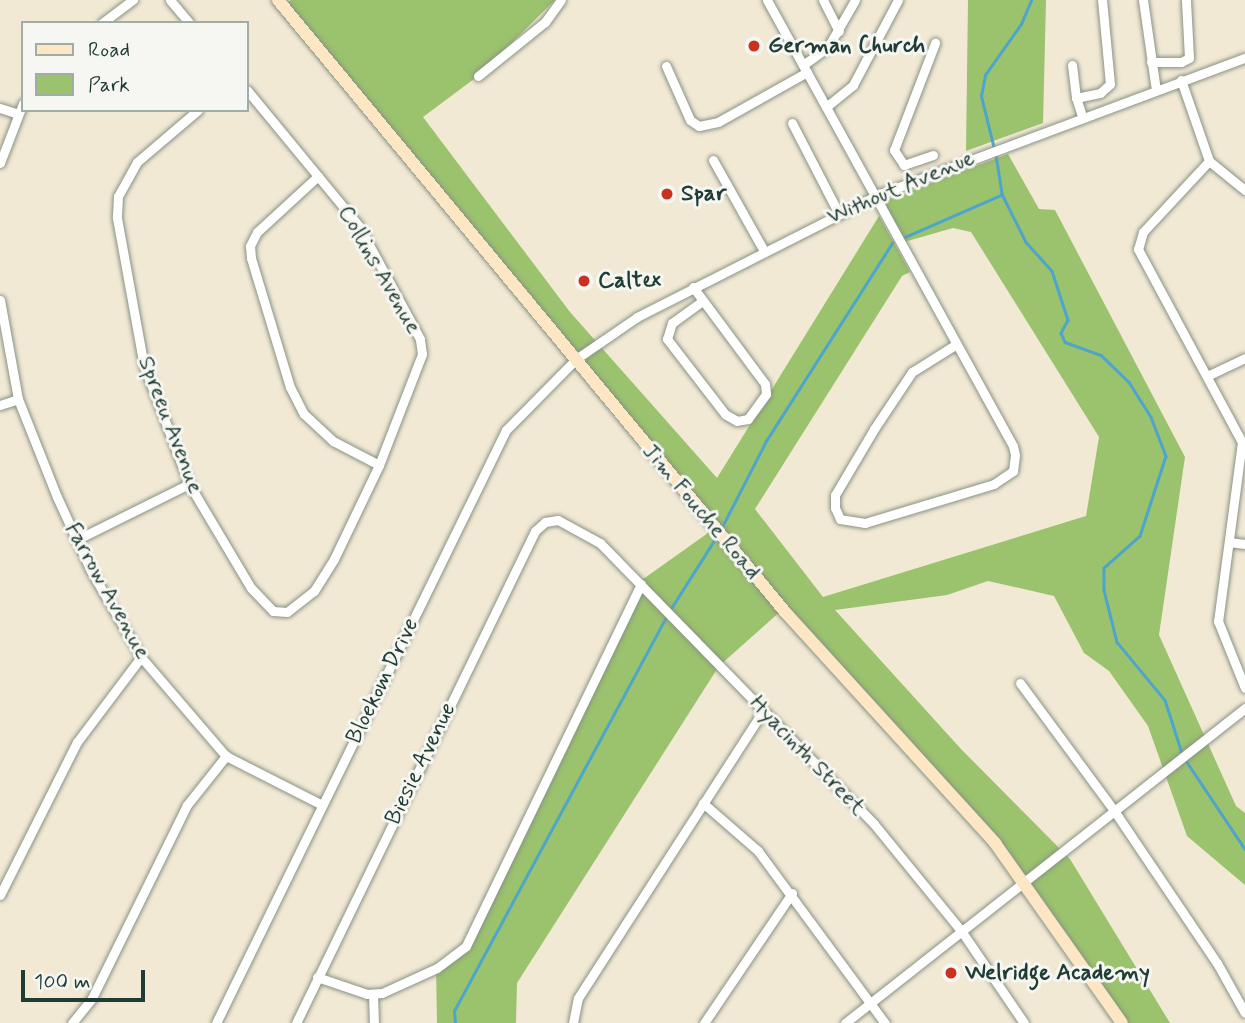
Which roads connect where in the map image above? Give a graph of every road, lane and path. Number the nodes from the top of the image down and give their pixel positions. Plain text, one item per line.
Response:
1 (133, 0) edge
2 (170, 0) edge
3 (561, 0) edge
4 (767, 0) edge
5 (822, 0) edge
6 (855, 0) edge
7 (898, 0) edge
8 (1102, 0) edge
9 (1143, 0) edge
10 (1186, 0) edge
11 (284, 2) edge
12 (105, 21) edge
13 (187, 21) edge
14 (839, 32) junction
15 (935, 43) dead end
16 (1245, 58) edge
17 (1151, 62) junction
18 (1072, 65) dead end
19 (666, 66) dead end
20 (805, 68) junction
21 (478, 76) dead end
22 (1181, 80) junction
23 (1156, 90) junction
24 (248, 91) edge
25 (1076, 98) junction
26 (0, 107) edge
27 (21, 107) edge
28 (826, 107) junction
29 (195, 112) edge
30 (18, 114) junction
31 (1082, 117) junction
32 (792, 123) dead end
33 (933, 155) dead end
34 (713, 160) dead end
35 (1209, 161) junction
36 (0, 163) edge
37 (904, 165) junction
38 (318, 176) junction
39 (912, 180) junction
40 (1245, 190) edge
41 (875, 196) junction
42 (839, 214) junction
43 (764, 251) junction
44 (693, 287) junction
45 (0, 300) edge
46 (701, 302) junction
47 (956, 345) junction
48 (1245, 358) edge
49 (576, 359) junction
50 (1207, 376) junction
51 (18, 399) junction
52 (0, 405) edge
53 (1244, 442) edge
54 (379, 465) junction
55 (190, 484) junction
56 (558, 520) joint
57 (76, 540) junction
58 (1229, 542) junction
59 (1245, 544) edge
60 (641, 584) junction
61 (288, 612) joint
62 (141, 657) junction
63 (1020, 683) dead end
64 (1245, 688) edge
65 (1245, 708) edge
66 (763, 711) junction
67 (226, 756) junction
68 (703, 803) junction
69 (322, 805) junction
70 (1115, 812) junction
71 (1024, 881) junction
72 (792, 892) junction
73 (0, 895) edge
74 (962, 932) junction
75 (317, 977) junction
76 (373, 995) junction
77 (870, 1002) junction
78 (1245, 1013) edge
79 (72, 1023) edge
80 (216, 1023) edge
81 (296, 1023) edge
82 (374, 1023) edge
83 (573, 1023) edge
84 (705, 1023) edge
85 (845, 1023) edge
86 (884, 1023) edge
87 (1024, 1023) edge
88 (1122, 1023) edge

1 - 12 street
2 - 13 street
3 - 21 street
4 - 20 street
5 - 14 street
6 - 14 street
7 - 28 street
8 - 25 street
9 - 17 street
10 - 17 street
11 - 49 street, Jim Fouche Road
14 - 20 street
15 - 37 street
16 - 22 street, Without Avenue
17 - 23 street
18 - 25 street
19 - 20 street
20 - 28 street
22 - 23 street, Without Avenue
22 - 35 street
23 - 31 street, Without Avenue
24 - 38 street, Collins Avenue
25 - 31 street
26 - 30 street
27 - 30 street
28 - 41 street
29 - 55 street, Spreeu Avenue
30 - 36 street
31 - 39 street, Without Avenue
32 - 42 street
33 - 37 street
34 - 43 street
35 - 40 street
35 - 50 street
37 - 39 street
38 - 54 street, Collins Avenue
38 - 54 street
39 - 41 street, Without Avenue
41 - 42 street, Without Avenue
41 - 47 street
42 - 43 street, Without Avenue
43 - 44 street, Without Avenue
44 - 46 street
44 - 49 street, Without Avenue
45 - 51 street, Farrow Avenue
46 - 46 street
47 - 47 street
48 - 50 street
49 - 69 street, Bloekom Drive
49 - 71 street, Jim Fouche Road
50 - 53 street
51 - 52 street
51 - 57 street, Farrow Avenue
53 - 58 street
54 - 61 street, Collins Avenue
55 - 57 street
55 - 61 street, Spreeu Avenue
56 - 60 street, Hyacinth Street
56 - 75 street, Biesie Avenue
57 - 62 street, Farrow Avenue
58 - 59 street
58 - 64 street
60 - 66 street, Hyacinth Street
60 - 76 street
62 - 67 street, Farrow Avenue
62 - 73 street
63 - 70 street
65 - 70 street
66 - 68 street
66 - 74 street, Hyacinth Street
67 - 69 street, Farrow Avenue
67 - 79 street
68 - 72 street
68 - 83 street
69 - 80 street, Bloekom Drive
70 - 71 street
70 - 78 street
71 - 74 street
71 - 88 street, Jim Fouche Road
72 - 77 street
72 - 84 street
74 - 77 street
74 - 87 street, Hyacinth Street
75 - 76 street
75 - 81 street, Biesie Avenue
76 - 82 street
77 - 85 street
77 - 86 street

